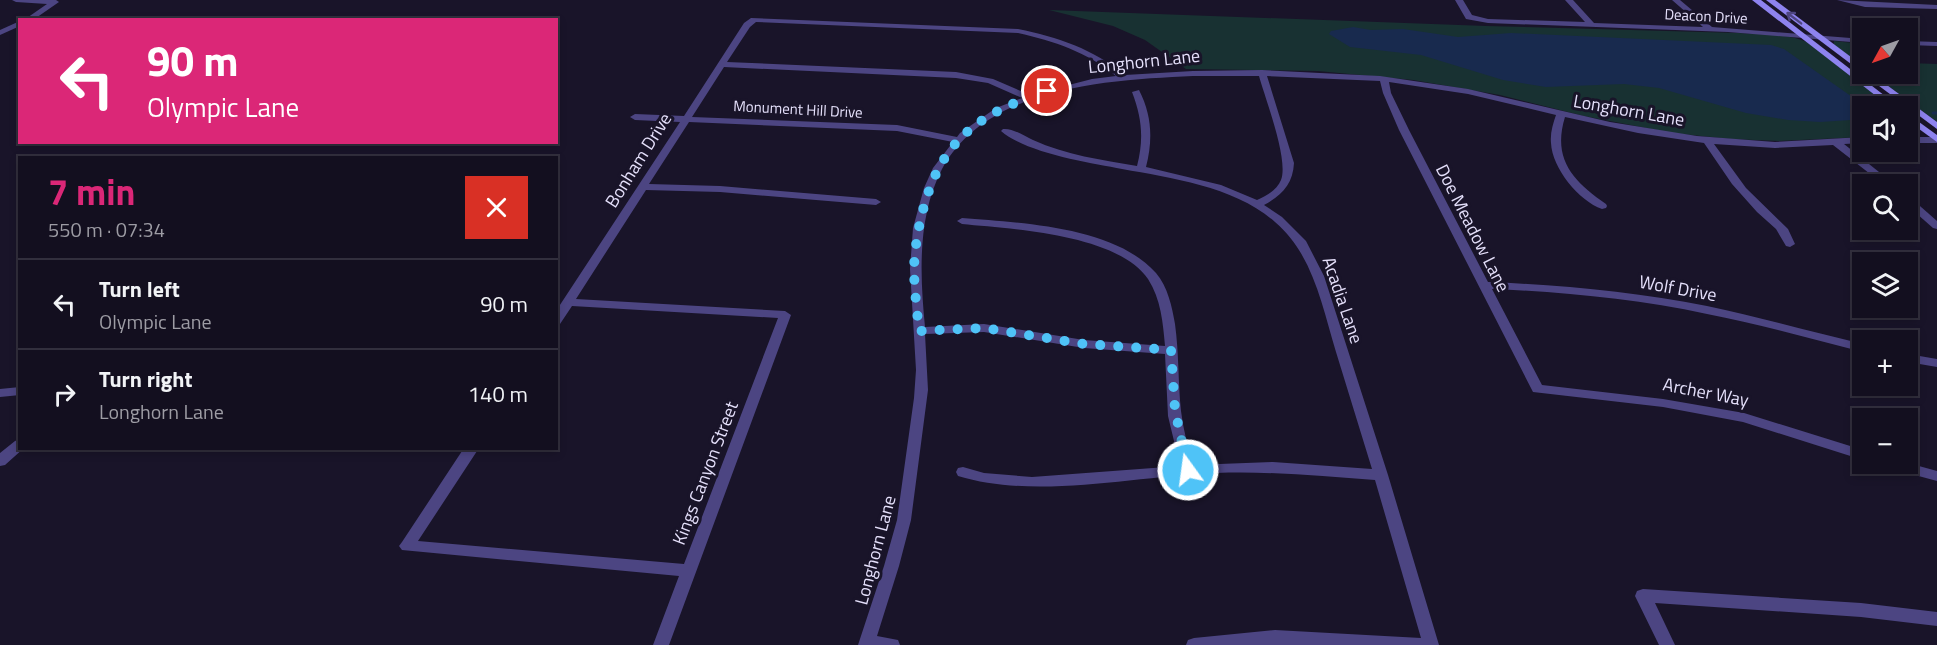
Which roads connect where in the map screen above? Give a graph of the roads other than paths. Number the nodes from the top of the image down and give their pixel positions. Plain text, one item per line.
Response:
1 (16, 0) edge
2 (1458, 0) edge
3 (1569, 0) edge
4 (1676, 0) edge
5 (1756, 0) edge
6 (1770, 0) edge
7 (1841, 0) edge
8 (1937, 7) edge
9 (30, 18) edge
10 (18, 24) edge
11 (1592, 25) junction
12 (1710, 30) junction
13 (0, 33) edge
14 (1803, 36) junction
15 (1819, 37) junction
16 (1852, 40) edge
17 (1918, 43) edge
18 (1937, 44) edge
19 (1852, 62) edge
20 (724, 64) junction
21 (1262, 73) junction
22 (1123, 78) junction
23 (1384, 79) junction
24 (1880, 84) edge
25 (1136, 92) dead end
26 (1881, 96) edge
27 (1028, 98) junction
28 (1561, 114) junction
29 (635, 117) dead end
30 (687, 119) junction
31 (1918, 125) edge
32 (1937, 126) edge
33 (1006, 131) dead end
34 (958, 140) junction
35 (1707, 140) junction
36 (1918, 140) edge
37 (1937, 140) edge
38 (1834, 141) junction
39 (1852, 141) edge
40 (1140, 169) junction
41 (1876, 174) edge
42 (645, 187) junction
43 (876, 202) dead end
44 (1256, 205) junction
45 (1602, 207) dead end
46 (1918, 210) edge
47 (962, 221) dead end
48 (1937, 226) edge
49 (1790, 244) dead end
50 (1484, 285) junction
51 (569, 302) junction
52 (558, 318) edge
53 (919, 331) junction
54 (1852, 345) edge
55 (1171, 350) junction
56 (1918, 360) edge
57 (1937, 363) edge
58 (1538, 389) joint
59 (18, 391) edge
60 (0, 393) edge
61 (18, 446) edge
62 (471, 450) edge
63 (1852, 451) edge
64 (0, 461) edge
65 (1188, 470) junction
66 (1918, 471) edge
67 (963, 472) dead end
68 (1381, 475) junction
69 (1937, 476) edge
70 (689, 570) junction
71 (1937, 619) edge
72 (866, 643) edge
73 (661, 645) edge
74 (892, 645) edge
75 (1194, 645) edge
76 (1421, 645) edge
77 (1431, 645) edge
78 (1667, 645) edge

1 - 9 street
2 - 11 street, Deacon Drive
3 - 11 street
4 - 12 street
5 - 14 main road
15 -> 6 main road
7 - 8 street
10 - 13 street
11 - 12 street, Deacon Drive
12 - 14 street, Deacon Drive
14 - 15 street, Deacon Drive
14 - 26 main road
15 - 16 street, Deacon Drive
15 - 19 main road
17 - 18 street
20 - 22 street, Bonham Drive
20 - 27 street
20 - 30 street, Bonham Drive
21 - 22 street, Longhorn Lane
21 - 23 street, Longhorn Lane
21 - 44 street
22 - 27 street, Longhorn Lane
23 - 28 street, Longhorn Lane
23 - 50 street, Doe Meadow Lane
24 - 32 main road
25 - 40 street
27 - 34 street, Longhorn Lane
28 - 35 street, Longhorn Lane
28 - 45 street
29 - 30 street, Monument Hill Drive
30 - 34 street, Monument Hill Drive
30 - 42 street, Bonham Drive
31 - 37 main road
33 - 40 street, Acadia Lane
34 - 53 street, Longhorn Lane
35 - 38 street, Longhorn Lane
35 - 49 street
36 - 37 street
38 - 39 street, Longhorn Lane
38 - 41 street
40 - 44 street, Acadia Lane
42 - 43 street
42 - 51 street, Bonham Drive
44 - 68 street, Acadia Lane
46 - 48 street
47 - 55 street
50 - 54 street, Wolf Drive
50 - 58 street, Doe Meadow Lane
51 - 52 street, Bonham Drive
51 - 70 street, Kings Canyon Street
53 - 55 street
53 - 72 street, Longhorn Lane
55 - 65 street
56 - 57 street
58 - 63 street, Archer Way
59 - 60 street
61 - 64 street
62 - 70 street
65 - 67 street
65 - 68 street
66 - 69 street
68 - 77 street, Acadia Lane
70 - 73 street, Kings Canyon Street
71 - 78 street
72 - 74 street
75 - 76 street

